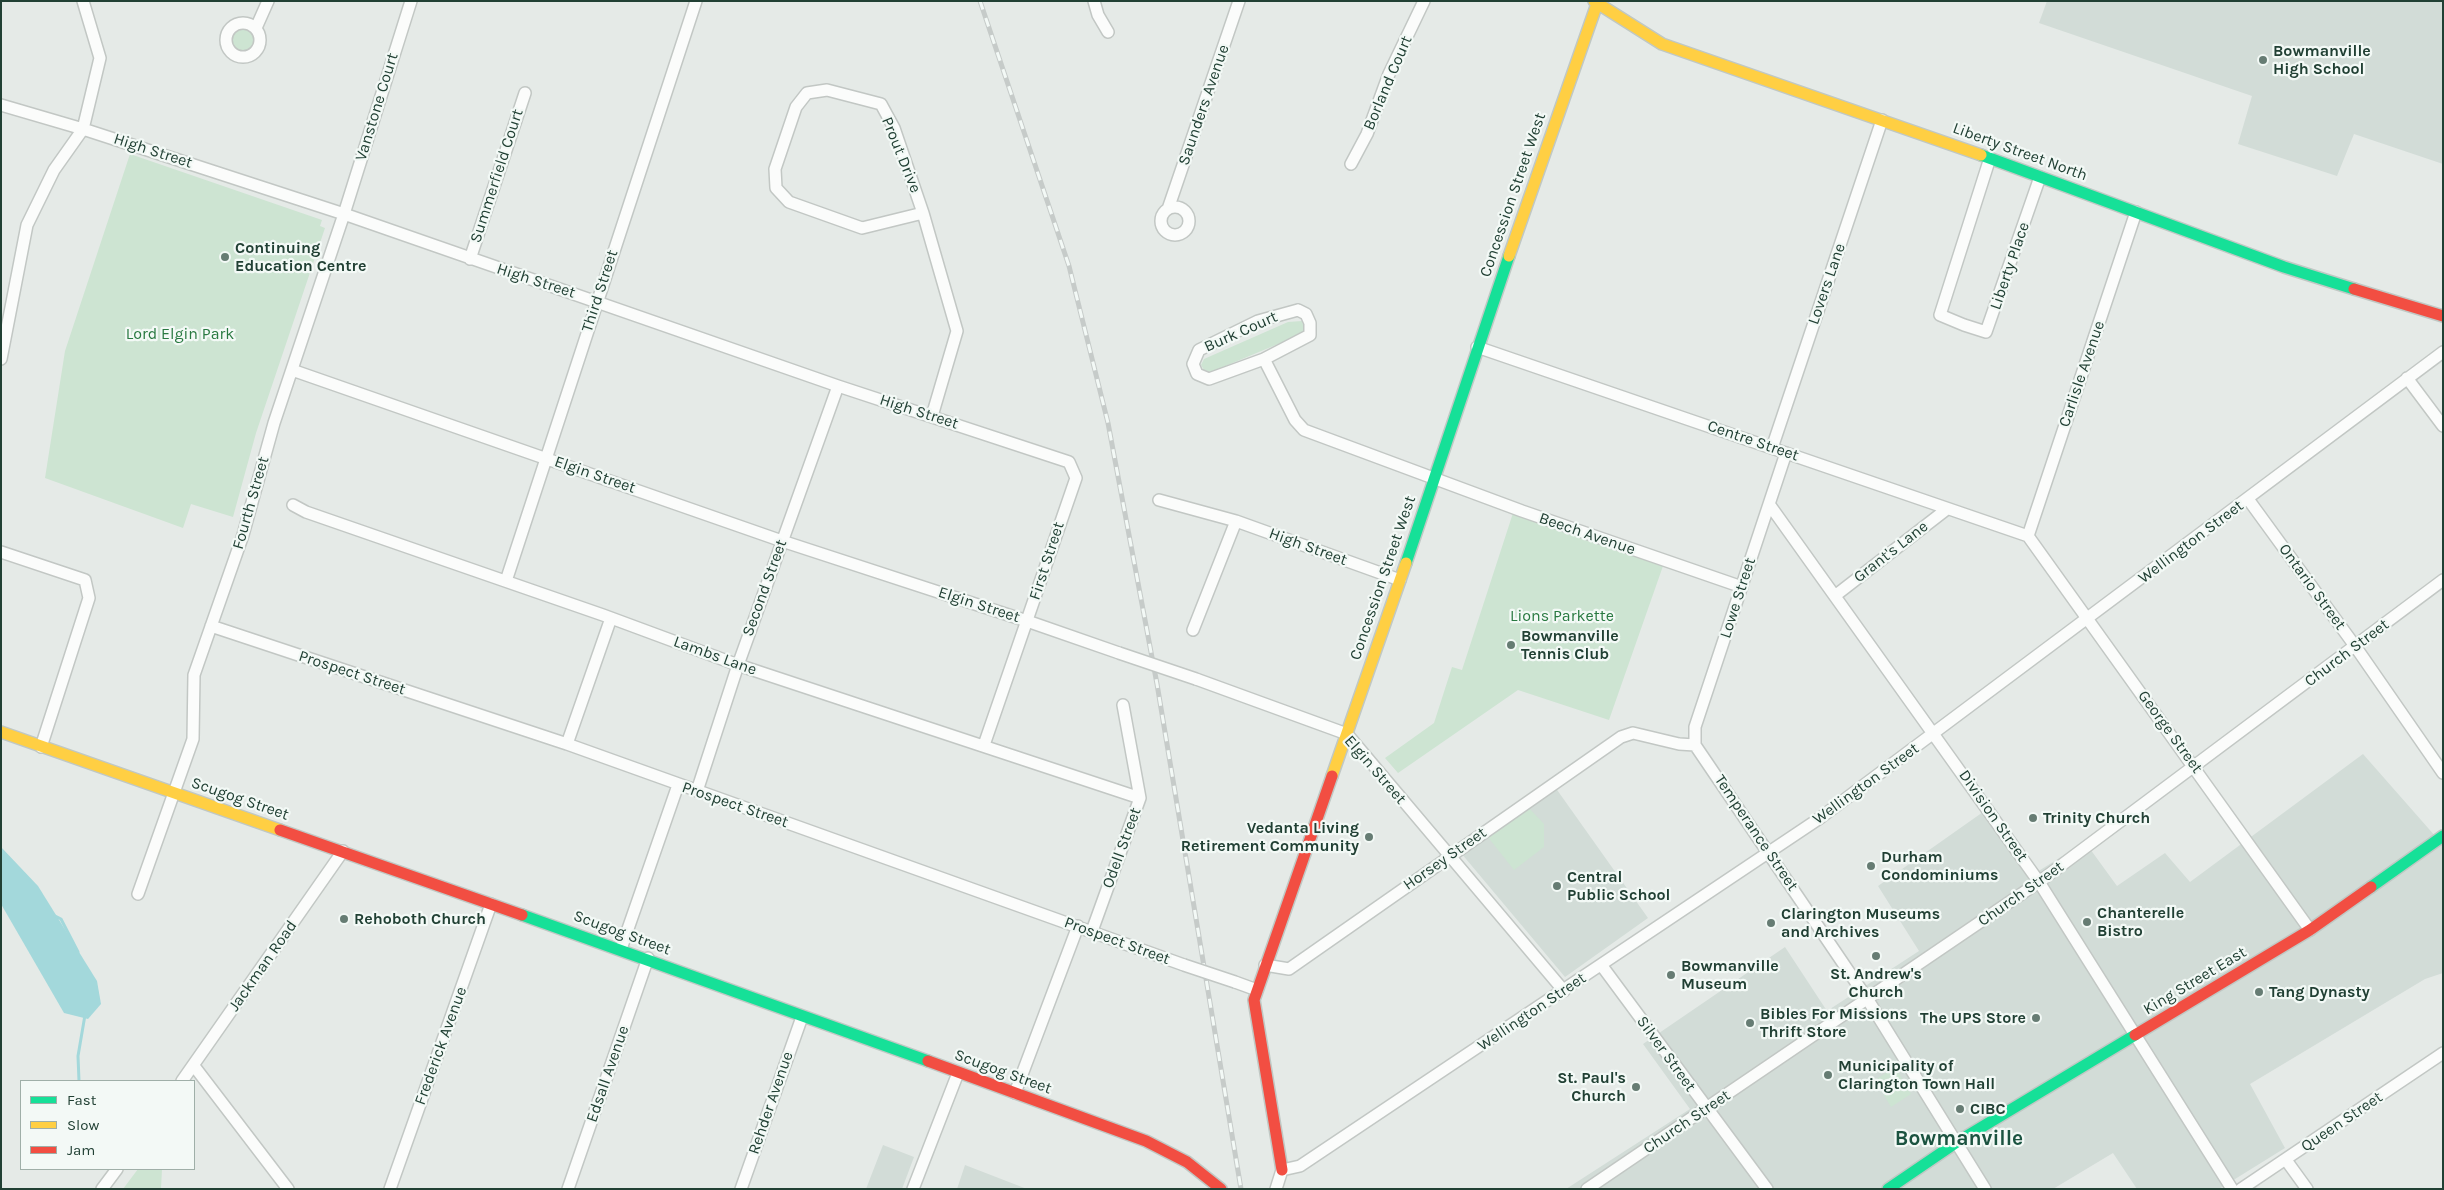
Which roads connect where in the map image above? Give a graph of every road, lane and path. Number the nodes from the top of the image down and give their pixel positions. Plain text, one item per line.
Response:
1 (83, 1) edge
2 (268, 1) edge
3 (411, 1) edge
4 (696, 1) edge
5 (1094, 1) edge
6 (1239, 1) edge
7 (1424, 1) edge
8 (1597, 2) edge
9 (256, 28) dead end
10 (1108, 32) dead end
11 (525, 93) dead end
12 (1, 105) edge
13 (1882, 120) junction
14 (84, 129) junction
15 (1990, 158) junction
16 (1351, 164) dead end
17 (2040, 177) junction
18 (1168, 209) dead end
19 (2136, 212) junction
20 (924, 213) junction
21 (344, 214) junction
22 (470, 259) junction
23 (597, 301) junction
24 (2442, 315) edge
25 (3, 340) edge
26 (1477, 347) junction
27 (2443, 352) edge
28 (1, 359) edge
29 (1264, 359) junction
30 (292, 370) junction
31 (2407, 378) junction
32 (838, 386) junction
33 (932, 416) junction
34 (2443, 426) edge
35 (1772, 448) junction
36 (1786, 453) junction
37 (545, 458) junction
38 (1069, 462) joint
39 (1433, 478) junction
40 (1159, 500) dead end
41 (2248, 500) junction
42 (1769, 504) junction
43 (293, 505) dead end
44 (1947, 510) junction
45 (1236, 521) junction
46 (2028, 536) junction
47 (782, 541) junction
48 (1, 552) edge
49 (1400, 580) junction
50 (2443, 580) edge
51 (506, 581) junction
52 (1742, 587) junction
53 (1836, 595) junction
54 (611, 618) junction
55 (2088, 619) junction
56 (1027, 620) junction
57 (212, 626) junction
58 (1193, 630) dead end
59 (2355, 646) junction
60 (738, 665) junction
61 (1123, 705) dead end
62 (1, 732) edge
63 (1347, 734) junction
64 (1935, 734) junction
65 (567, 744) junction
66 (984, 744) junction
67 (1695, 745) junction
68 (41, 747) junction
69 (2195, 767) junction
70 (2443, 773) edge
71 (678, 785) junction
72 (696, 792) junction
73 (174, 794) junction
74 (1140, 798) junction
75 (2443, 836) edge
76 (343, 851) junction
77 (1770, 852) junction
78 (1449, 856) junction
79 (2040, 882) junction
80 (138, 894) dead end
81 (492, 904) junction
82 (1078, 926) junction
83 (2310, 930) junction
84 (1092, 931) junction
85 (621, 949) junction
86 (648, 958) junction
87 (1265, 965) junction
88 (1602, 966) junction
89 (1257, 990) junction
90 (1564, 991) junction
91 (1868, 1000) junction
92 (802, 1017) junction
93 (2138, 1035) junction
94 (2443, 1053) edge
95 (194, 1066) junction
96 (958, 1073) junction
97 (183, 1080) edge
98 (1015, 1093) junction
99 (1707, 1109) junction
100 (1957, 1142) junction
101 (2286, 1160) junction
102 (116, 1170) edge
103 (1282, 1170) junction
104 (1213, 1187) edge
105 (102, 1189) edge
106 (288, 1189) edge
107 (390, 1189) edge
108 (568, 1189) edge
109 (741, 1189) edge
110 (913, 1189) edge
111 (1276, 1189) edge
112 (1587, 1189) edge
113 (1767, 1189) edge
114 (1888, 1189) edge
115 (1985, 1189) edge
116 (2232, 1189) edge
117 (2241, 1189) edge
118 (2307, 1189) edge

1 - 14 street
2 - 9 street
3 - 21 street, Vanstone Court
4 - 23 street, Third Street
5 - 10 street
6 - 18 street, Saunders Avenue
7 - 16 street, Borland Court
8 - 13 street, Liberty Street North
8 - 26 street, Concession Street West
11 - 22 street, Summerfield Court
12 - 14 street, High Street
13 - 15 street, Liberty Street North
13 - 35 street, Lovers Lane
14 - 21 street, High Street
14 - 25 street
15 - 17 street, Liberty Street North
15 - 17 street, Liberty Place
17 - 19 street, Liberty Street North
19 - 24 street, Liberty Street North
19 - 46 street, Carlisle Avenue
20 - 20 street, Prout Drive
20 - 33 street, Prout Drive
21 - 22 street, High Street
21 - 30 street, Fourth Street
22 - 23 street, High Street
23 - 32 street, High Street
23 - 37 street, Third Street
25 - 28 street
26 - 35 street, Centre Street
26 - 39 street, Concession Street West
27 - 31 street, Wellington Street
29 - 29 street, Burk Court
29 - 39 street
30 - 37 street, Elgin Street
30 - 57 street, Fourth Street
31 - 34 street
31 - 41 street, Wellington Street
32 - 33 street, High Street
32 - 47 street, Second Street
33 - 38 street, High Street
35 - 36 street, Centre Street
36 - 42 street, Lowe Street
36 - 44 street, Centre Street
37 - 47 street, Elgin Street
37 - 51 street, Third Street
38 - 56 street, First Street
39 - 49 street, Concession Street West
39 - 52 street, Beech Avenue
40 - 45 street, High Street
41 - 55 street, Wellington Street
41 - 59 street, Ontario Street
42 - 52 street, Lowe Street
42 - 53 street, Division Street
43 - 51 street, Lambs Lane
44 - 46 street, Centre Street
44 - 53 street, Grant's Lane
45 - 49 street, High Street
45 - 58 street
46 - 55 street, George Street
47 - 56 street, Elgin Street
47 - 60 street, Second Street
48 - 68 street
49 - 63 street, Concession Street West
50 - 59 street, Church Street
51 - 54 street, Lambs Lane
52 - 67 street, Lowe Street
53 - 64 street, Division Street
54 - 60 street, Lambs Lane
54 - 65 street
55 - 64 street, Wellington Street
55 - 69 street, George Street
56 - 63 street, Elgin Street, bridge
56 - 66 street, First Street
57 - 65 street, Prospect Street
57 - 73 street, Fourth Street
59 - 69 street, Church Street
59 - 70 street, Ontario Street
60 - 66 street, Lambs Lane
60 - 72 street, Second Street
61 - 74 street, Odell Street
62 - 68 street, Scugog Street
63 - 78 street, Elgin Street
63 - 87 street, Concession Street West
64 - 77 street, Wellington Street
64 - 79 street, Division Street
65 - 71 street, Prospect Street
66 - 74 street, Lambs Lane
67 - 77 street, Temperance Street
67 - 78 street, Horsey Street
68 - 73 street, Scugog Street
69 - 79 street, Church Street
69 - 83 street, George Street
71 - 72 street, Prospect Street
71 - 85 street
72 - 82 street, Prospect Street
73 - 76 street, Scugog Street
73 - 80 street, Fourth Street
74 - 84 street, Odell Street
75 - 83 street, King Street East
76 - 81 street, Scugog Street
76 - 95 street, Jackman Road
77 - 88 street, Wellington Street
77 - 91 street, Temperance Street
78 - 87 street, Horsey Street
78 - 90 street, Elgin Street
79 - 91 street, Church Street
79 - 93 street, Division Street
81 - 85 street, Scugog Street
81 - 107 street, Frederick Avenue
82 - 84 street, Prospect Street
82 - 98 street
83 - 93 street, King Street East
84 - 89 street, Prospect Street, bridge
85 - 86 street, Scugog Street
86 - 92 street, Scugog Street
86 - 108 street, Edsall Avenue
87 - 89 street, Concession Street West
88 - 90 street, Wellington Street
88 - 99 street, Silver Street
89 - 103 street, Concession Street West
90 - 103 street, Wellington Street
91 - 99 street, Church Street
91 - 100 street, Temperance Street
92 - 96 street, Scugog Street
92 - 109 street, Rehder Avenue
93 - 100 street, King Street East
93 - 116 street, Division Street
94 - 101 street, Queen Street
95 - 97 street, Jackman Road
95 - 106 street
96 - 98 street, Scugog Street
96 - 110 street
98 - 104 street, Scugog Street
99 - 112 street, Church Street
99 - 113 street, Silver Street
100 - 114 street, King Street East
100 - 115 street, Temperance Street
101 - 117 street, Queen Street
101 - 118 street
102 - 105 street
103 - 111 street

